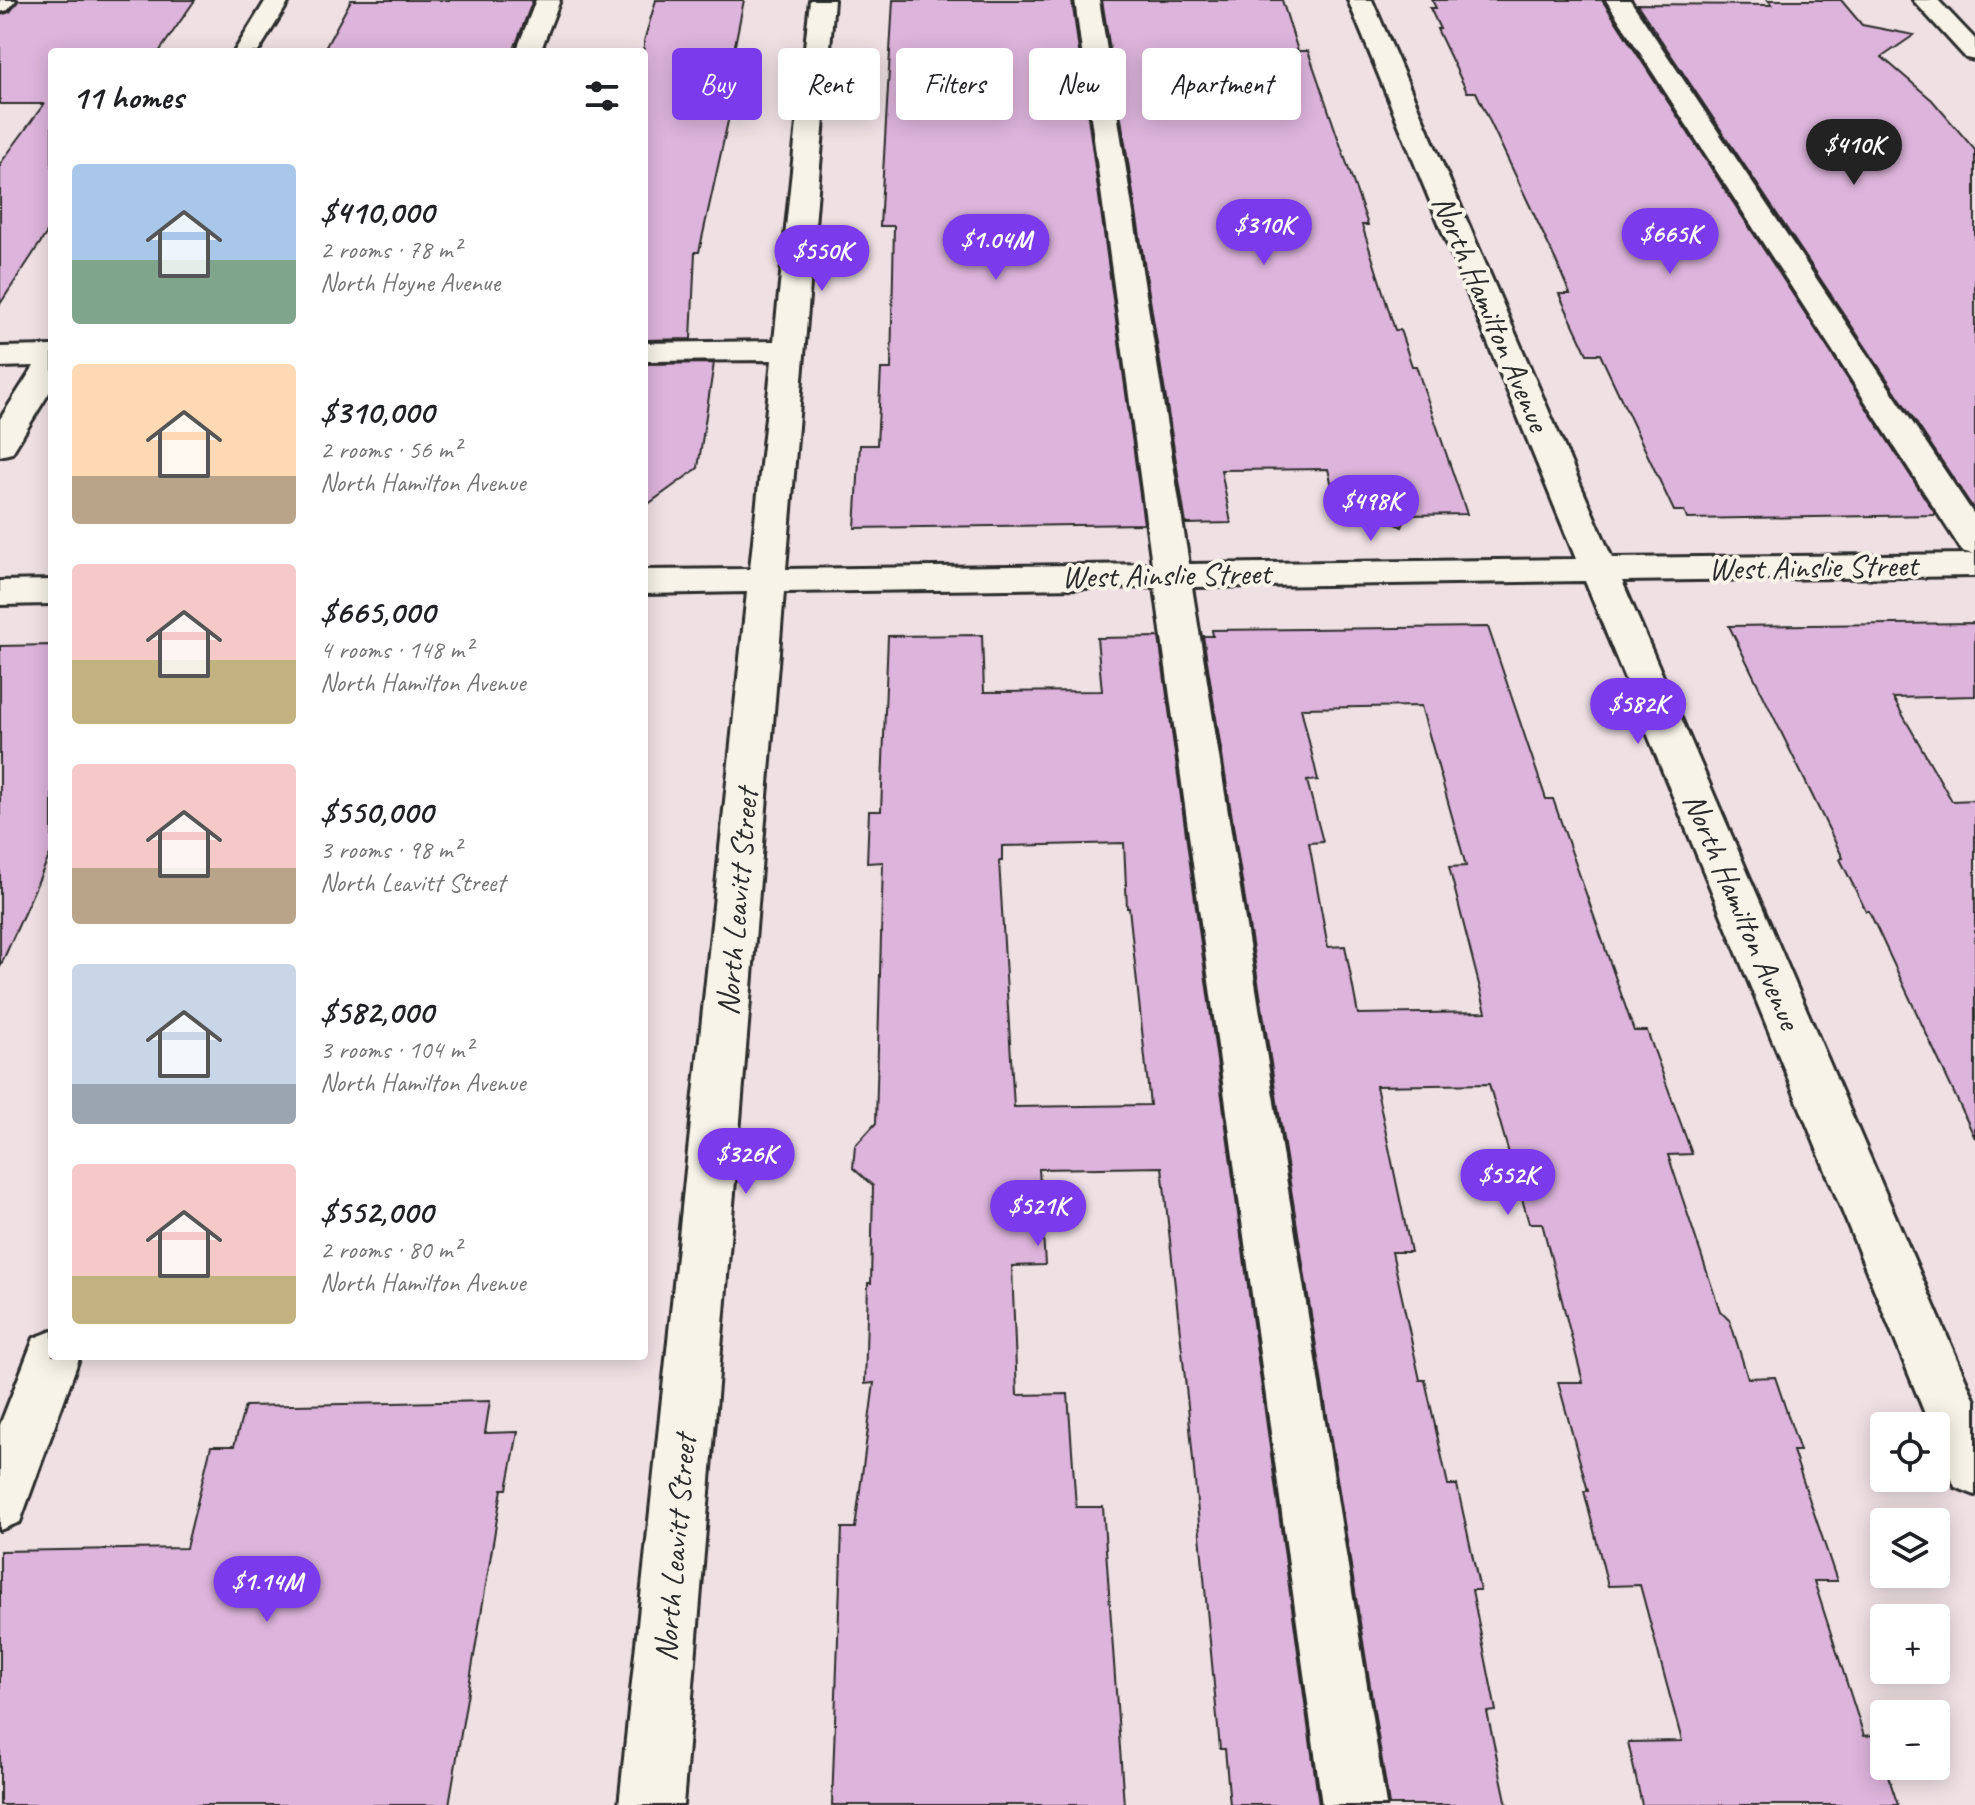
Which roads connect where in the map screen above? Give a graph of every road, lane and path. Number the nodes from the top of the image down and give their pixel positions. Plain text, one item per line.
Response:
1 (4, 0) edge
2 (278, 0) edge
3 (548, 0) edge
4 (822, 0) edge
5 (1087, 0) edge
6 (1360, 0) edge
7 (1618, 0) edge
8 (1925, 0) edge
9 (0, 5) edge
10 (248, 48) edge
11 (530, 48) edge
12 (1975, 53) edge
13 (789, 350) junction
14 (648, 352) edge
15 (0, 357) edge
16 (48, 359) edge
17 (48, 366) edge
18 (0, 446) edge
19 (1975, 543) edge
20 (1975, 565) edge
21 (1599, 570) junction
22 (1170, 575) junction
23 (767, 580) junction
24 (648, 582) edge
25 (48, 592) edge
26 (0, 593) edge
27 (52, 1360) edge
28 (1975, 1467) edge
29 (0, 1502) edge
30 (651, 1805) edge
31 (1354, 1805) edge

1 - 9 street
2 - 10 street
3 - 11 street
4 - 13 street, North Leavitt Street
5 - 22 street
6 - 21 street, North Hamilton Avenue
7 - 19 street
8 - 12 street
13 - 14 street
13 - 23 street, North Leavitt Street
15 - 16 street
17 - 18 street
20 - 21 street, West Ainslie Street
21 - 22 street, West Ainslie Street
21 - 28 street, North Hamilton Avenue
22 - 23 street, West Ainslie Street
22 - 31 street
23 - 24 street, West Ainslie Street
23 - 30 street, North Leavitt Street
25 - 26 street
27 - 29 street

